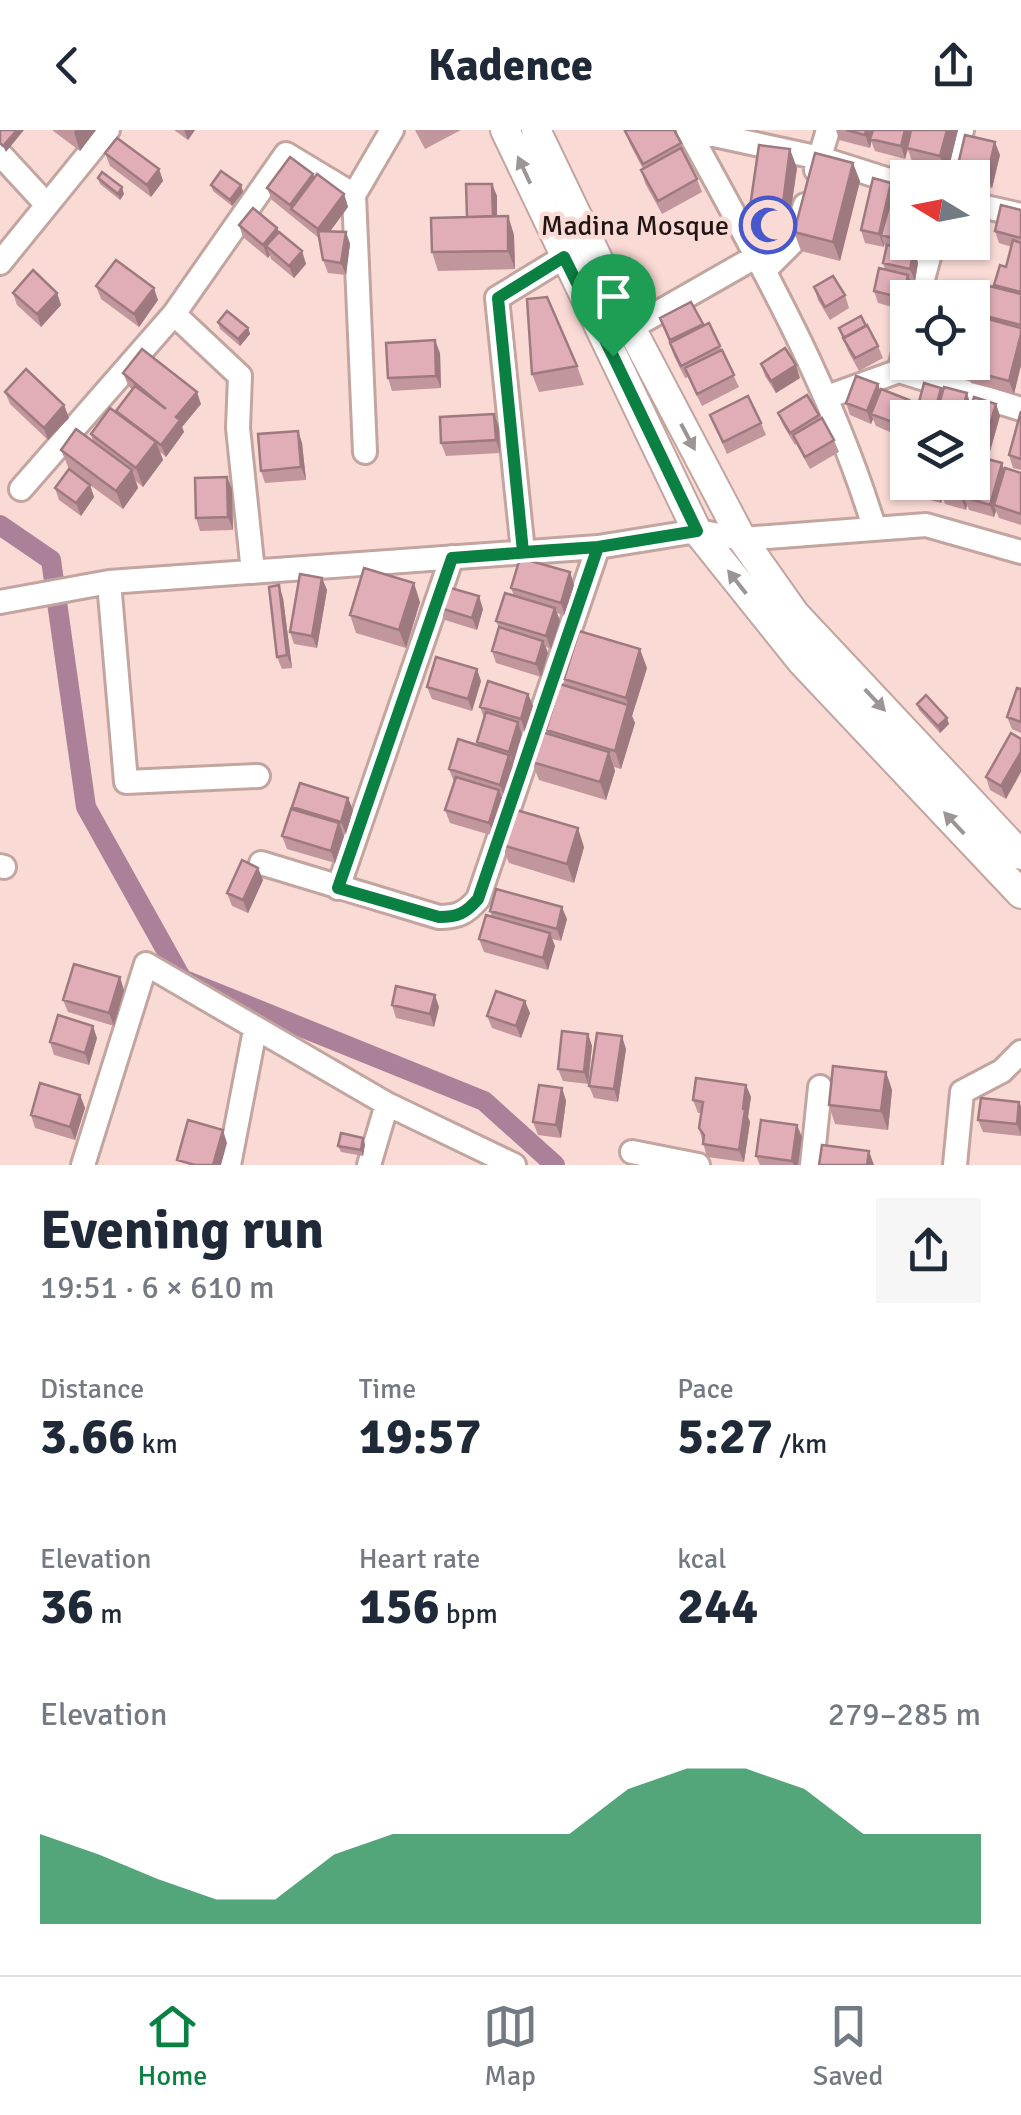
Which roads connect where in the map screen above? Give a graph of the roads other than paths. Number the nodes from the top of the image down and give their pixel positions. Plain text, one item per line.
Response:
1 (108, 130) edge
2 (392, 130) edge
3 (505, 130) edge
4 (536, 130) edge
5 (689, 130) edge
6 (828, 130) edge
7 (962, 130) edge
8 (0, 154) edge
9 (820, 158) junction
10 (954, 160) edge
11 (890, 180) edge
12 (354, 195) junction
13 (47, 205) junction
14 (990, 208) edge
15 (1021, 215) edge
16 (564, 257) junction
17 (0, 263) edge
18 (760, 263) junction
19 (174, 314) junction
20 (632, 328) junction
21 (890, 374) edge
22 (929, 380) edge
23 (827, 397) junction
24 (1021, 408) edge
25 (365, 452) dead end
26 (21, 489) dead end
27 (874, 527) junction
28 (697, 531) junction
29 (742, 538) junction
30 (598, 547) junction
31 (523, 552) junction
32 (1021, 552) edge
33 (452, 558) junction
34 (253, 572) junction
35 (109, 582) junction
36 (1, 602) edge
37 (258, 776) dead end
38 (1021, 855) edge
39 (261, 863) dead end
40 (338, 888) junction
41 (1021, 894) edge
42 (255, 1030) junction
43 (1021, 1052) edge
44 (820, 1087) dead end
45 (387, 1104) junction
46 (632, 1152) dead end
47 (87, 1164) edge
48 (229, 1165) edge
49 (369, 1165) edge
50 (514, 1165) edge
51 (698, 1165) edge
52 (812, 1165) edge
53 (955, 1165) edge

1 - 13 street
2 - 12 street
16 -> 3 main road
4 - 20 main road
5 - 9 street
5 - 18 street
6 - 9 street
7 - 10 street
8 - 13 street
9 - 11 street
9 - 18 street
12 - 19 street
12 - 25 street
13 - 17 street
14 - 15 street
16 - 28 main road
16 - 31 street
18 - 20 street
18 - 23 street
19 - 26 street
19 - 34 street
20 -> 29 main road
21 - 23 street
22 - 24 street
23 - 27 street
27 - 29 street
27 - 32 street
28 - 29 street
28 - 30 street
41 -> 28 main road
29 -> 38 main road
30 - 31 street
30 - 40 street
31 - 33 street
33 - 34 street
33 - 40 street
34 - 35 street
35 - 36 street
35 - 37 street
39 - 40 street
42 - 45 street
42 - 47 street
42 - 48 street
43 - 53 street
44 - 52 street
45 - 49 street
45 - 50 street
46 - 51 street

